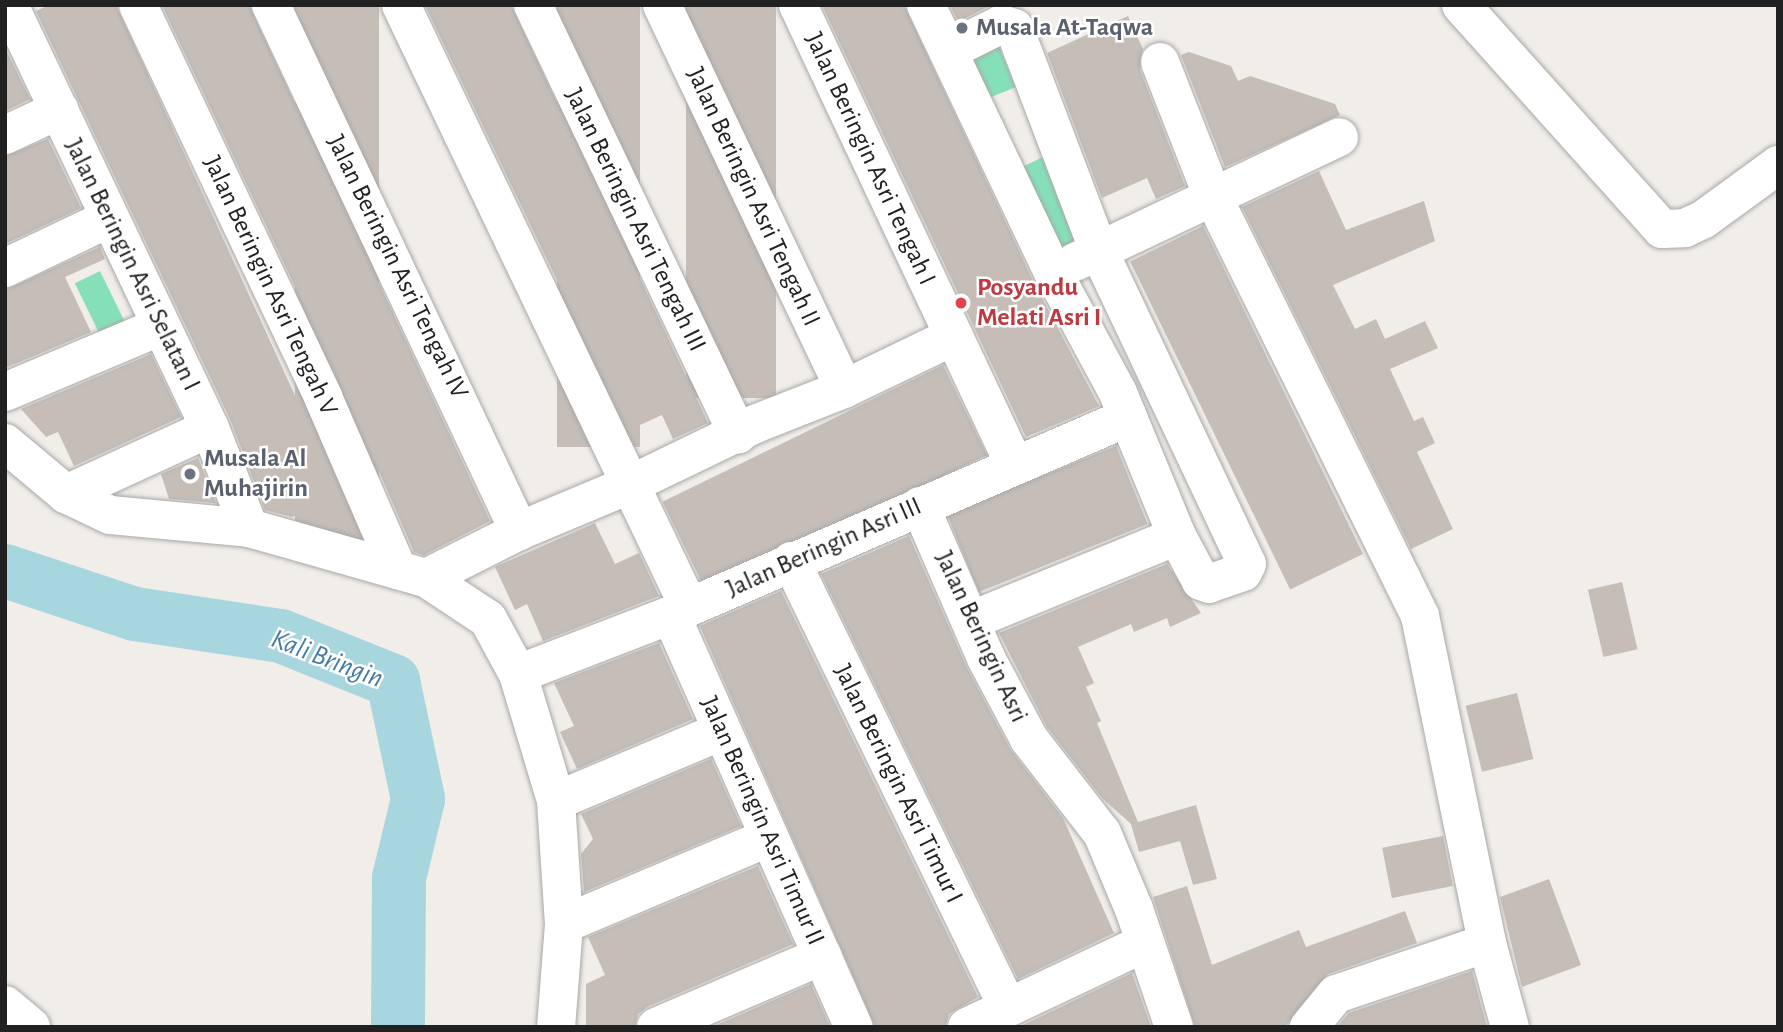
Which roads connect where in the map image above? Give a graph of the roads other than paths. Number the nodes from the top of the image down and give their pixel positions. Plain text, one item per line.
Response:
1 (9, 5) edge
2 (138, 5) edge
3 (271, 5) edge
4 (401, 5) edge
5 (533, 5) edge
6 (662, 5) edge
7 (798, 5) edge
8 (926, 5) edge
9 (1461, 5) edge
10 (948, 51) junction
11 (1160, 62) dead end
12 (59, 110) junction
13 (5, 135) edge
14 (1339, 137) dead end
15 (1778, 165) edge
16 (1213, 197) junction
17 (110, 218) junction
18 (1098, 249) junction
19 (5, 268) edge
20 (1054, 274) junction
21 (161, 326) junction
22 (954, 336) junction
23 (1158, 375) junction
24 (844, 389) junction
25 (5, 391) edge
26 (1123, 405) junction
27 (210, 428) junction
28 (738, 435) junction
29 (5, 443) edge
30 (1014, 464) junction
31 (629, 485) junction
32 (66, 494) junction
33 (919, 506) junction
34 (249, 528) junction
35 (519, 531) junction
36 (1177, 536) junction
37 (791, 561) junction
38 (412, 574) junction
39 (679, 610) junction
40 (972, 620) junction
41 (518, 674) junction
42 (722, 731) junction
43 (556, 801) junction
44 (768, 838) junction
45 (564, 924) junction
46 (1145, 943) junction
47 (1487, 943) junction
48 (821, 956) junction
49 (5, 1005) edge
50 (1007, 1006) junction
51 (1320, 1021) edge
52 (31, 1027) edge
53 (556, 1027) edge
54 (656, 1027) edge
55 (854, 1027) edge
56 (967, 1027) edge
57 (1174, 1027) edge
58 (1510, 1027) edge

1 - 12 street, Jalan Beringin Asri Selatan I
2 - 38 street, Jalan Beringin Asri Tengah V
3 - 35 street, Jalan Beringin Asri Tengah IV
4 - 31 street, Jalan Beringin Asri Timur II
5 - 28 street, Jalan Beringin Asri Tengah III
6 - 24 street, Jalan Beringin Asri Tengah II
7 - 22 street, Jalan Beringin Asri Tengah I
8 - 10 street
9 - 15 street
10 - 18 street
10 - 20 street
11 - 16 street
12 - 13 street
12 - 17 street, Jalan Beringin Asri Selatan I
14 - 16 street
16 - 18 street
16 - 47 street
17 - 19 street
17 - 21 street, Jalan Beringin Asri Selatan I
18 - 20 street
18 - 23 street
20 - 26 street
21 - 25 street
21 - 27 street, Jalan Beringin Asri Selatan I
22 - 24 street
22 - 30 street, Jalan Beringin Asri Tengah I
23 - 26 street, Jalan Beringin Asri III
23 - 36 street
24 - 28 street
26 - 30 street, Jalan Beringin Asri III
26 - 36 street
27 - 32 street
27 - 34 street, Jalan Beringin Asri Selatan I
28 - 31 street
29 - 32 street
30 - 33 street, Jalan Beringin Asri III
31 - 35 street
31 - 39 street, Jalan Beringin Asri Timur II
32 - 34 street
33 - 37 street, Jalan Beringin Asri III
33 - 40 street, Jalan Beringin Asri
34 - 38 street
35 - 38 street
36 - 40 street
37 - 39 street, Jalan Beringin Asri III
37 - 50 street, Jalan Beringin Asri Timur I
38 - 41 street
39 - 41 street, Jalan Beringin Asri III
39 - 42 street, Jalan Beringin Asri Timur II
40 - 46 street, Jalan Beringin Asri
41 - 43 street
42 - 43 street
42 - 44 street, Jalan Beringin Asri Timur II
43 - 45 street
44 - 45 street
44 - 48 street, Jalan Beringin Asri Timur II
45 - 53 street
46 - 50 street
46 - 57 street, Jalan Beringin Asri
47 - 51 street
47 - 58 street
48 - 54 street
48 - 55 street, Jalan Beringin Asri Timur II
49 - 52 street
50 - 56 street

